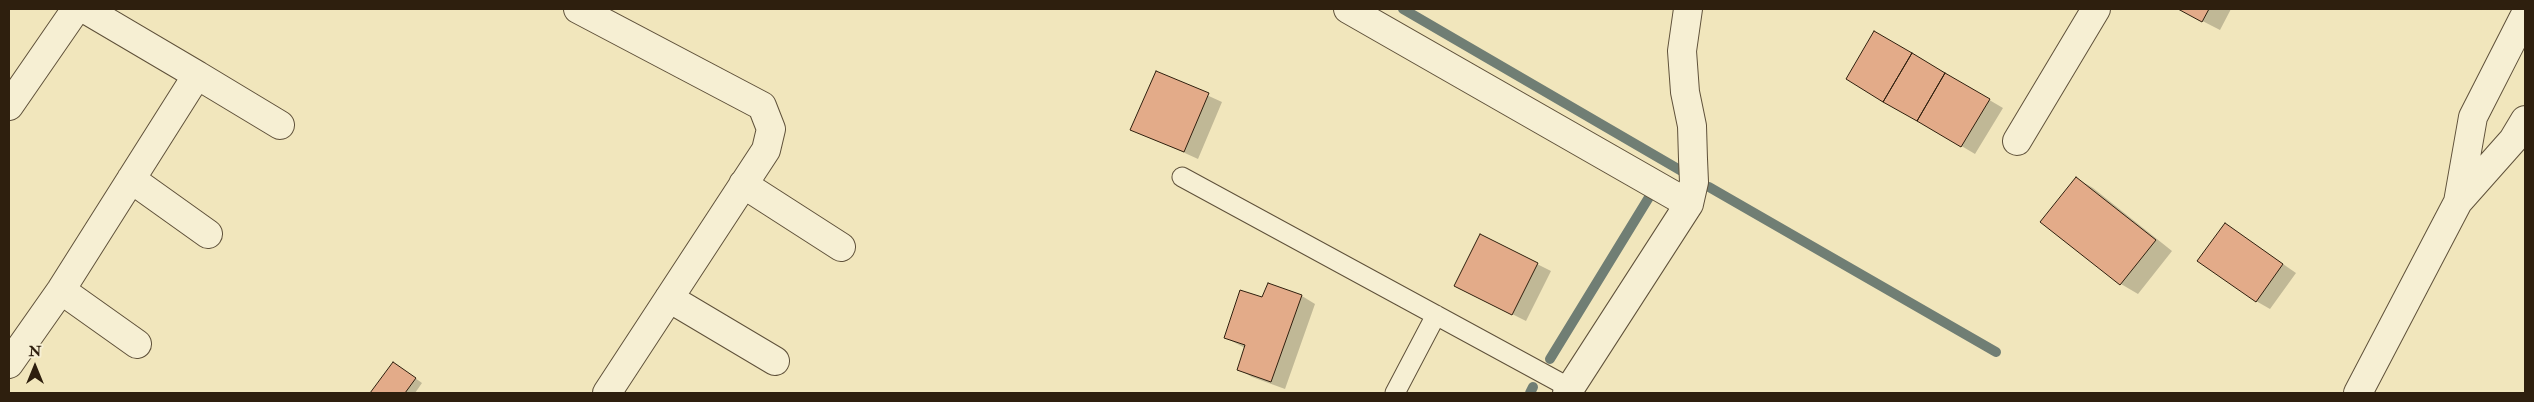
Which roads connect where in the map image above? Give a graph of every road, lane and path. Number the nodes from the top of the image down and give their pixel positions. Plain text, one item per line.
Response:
1 (76, 9) edge
2 (86, 9) edge
3 (578, 9) edge
4 (1348, 9) edge
5 (1688, 9) edge
6 (2096, 9) edge
7 (2525, 15) edge
8 (197, 75) junction
9 (9, 106) edge
10 (2525, 120) edge
11 (280, 125) dead end
12 (2017, 142) dead end
13 (1182, 177) dead end
14 (131, 179) junction
15 (743, 184) junction
16 (2458, 202) junction
17 (1689, 204) junction
18 (208, 234) dead end
19 (840, 248) dead end
20 (61, 290) junction
21 (669, 298) junction
22 (1436, 315) junction
23 (137, 344) dead end
24 (775, 361) dead end
25 (9, 364) edge
26 (1569, 391) edge
27 (607, 393) edge
28 (1395, 393) edge
29 (2358, 393) edge

1 - 9 street
2 - 8 street
3 - 15 street
4 - 17 street
5 - 17 street
6 - 12 street
7 - 16 street
8 - 11 street
8 - 14 street
10 - 16 street
13 - 22 lane
14 - 18 street
14 - 20 street
15 - 19 street
15 - 21 street
16 - 29 street
17 - 26 street
20 - 23 street
20 - 25 street
21 - 24 street
21 - 27 street
22 - 26 lane
22 - 28 lane

